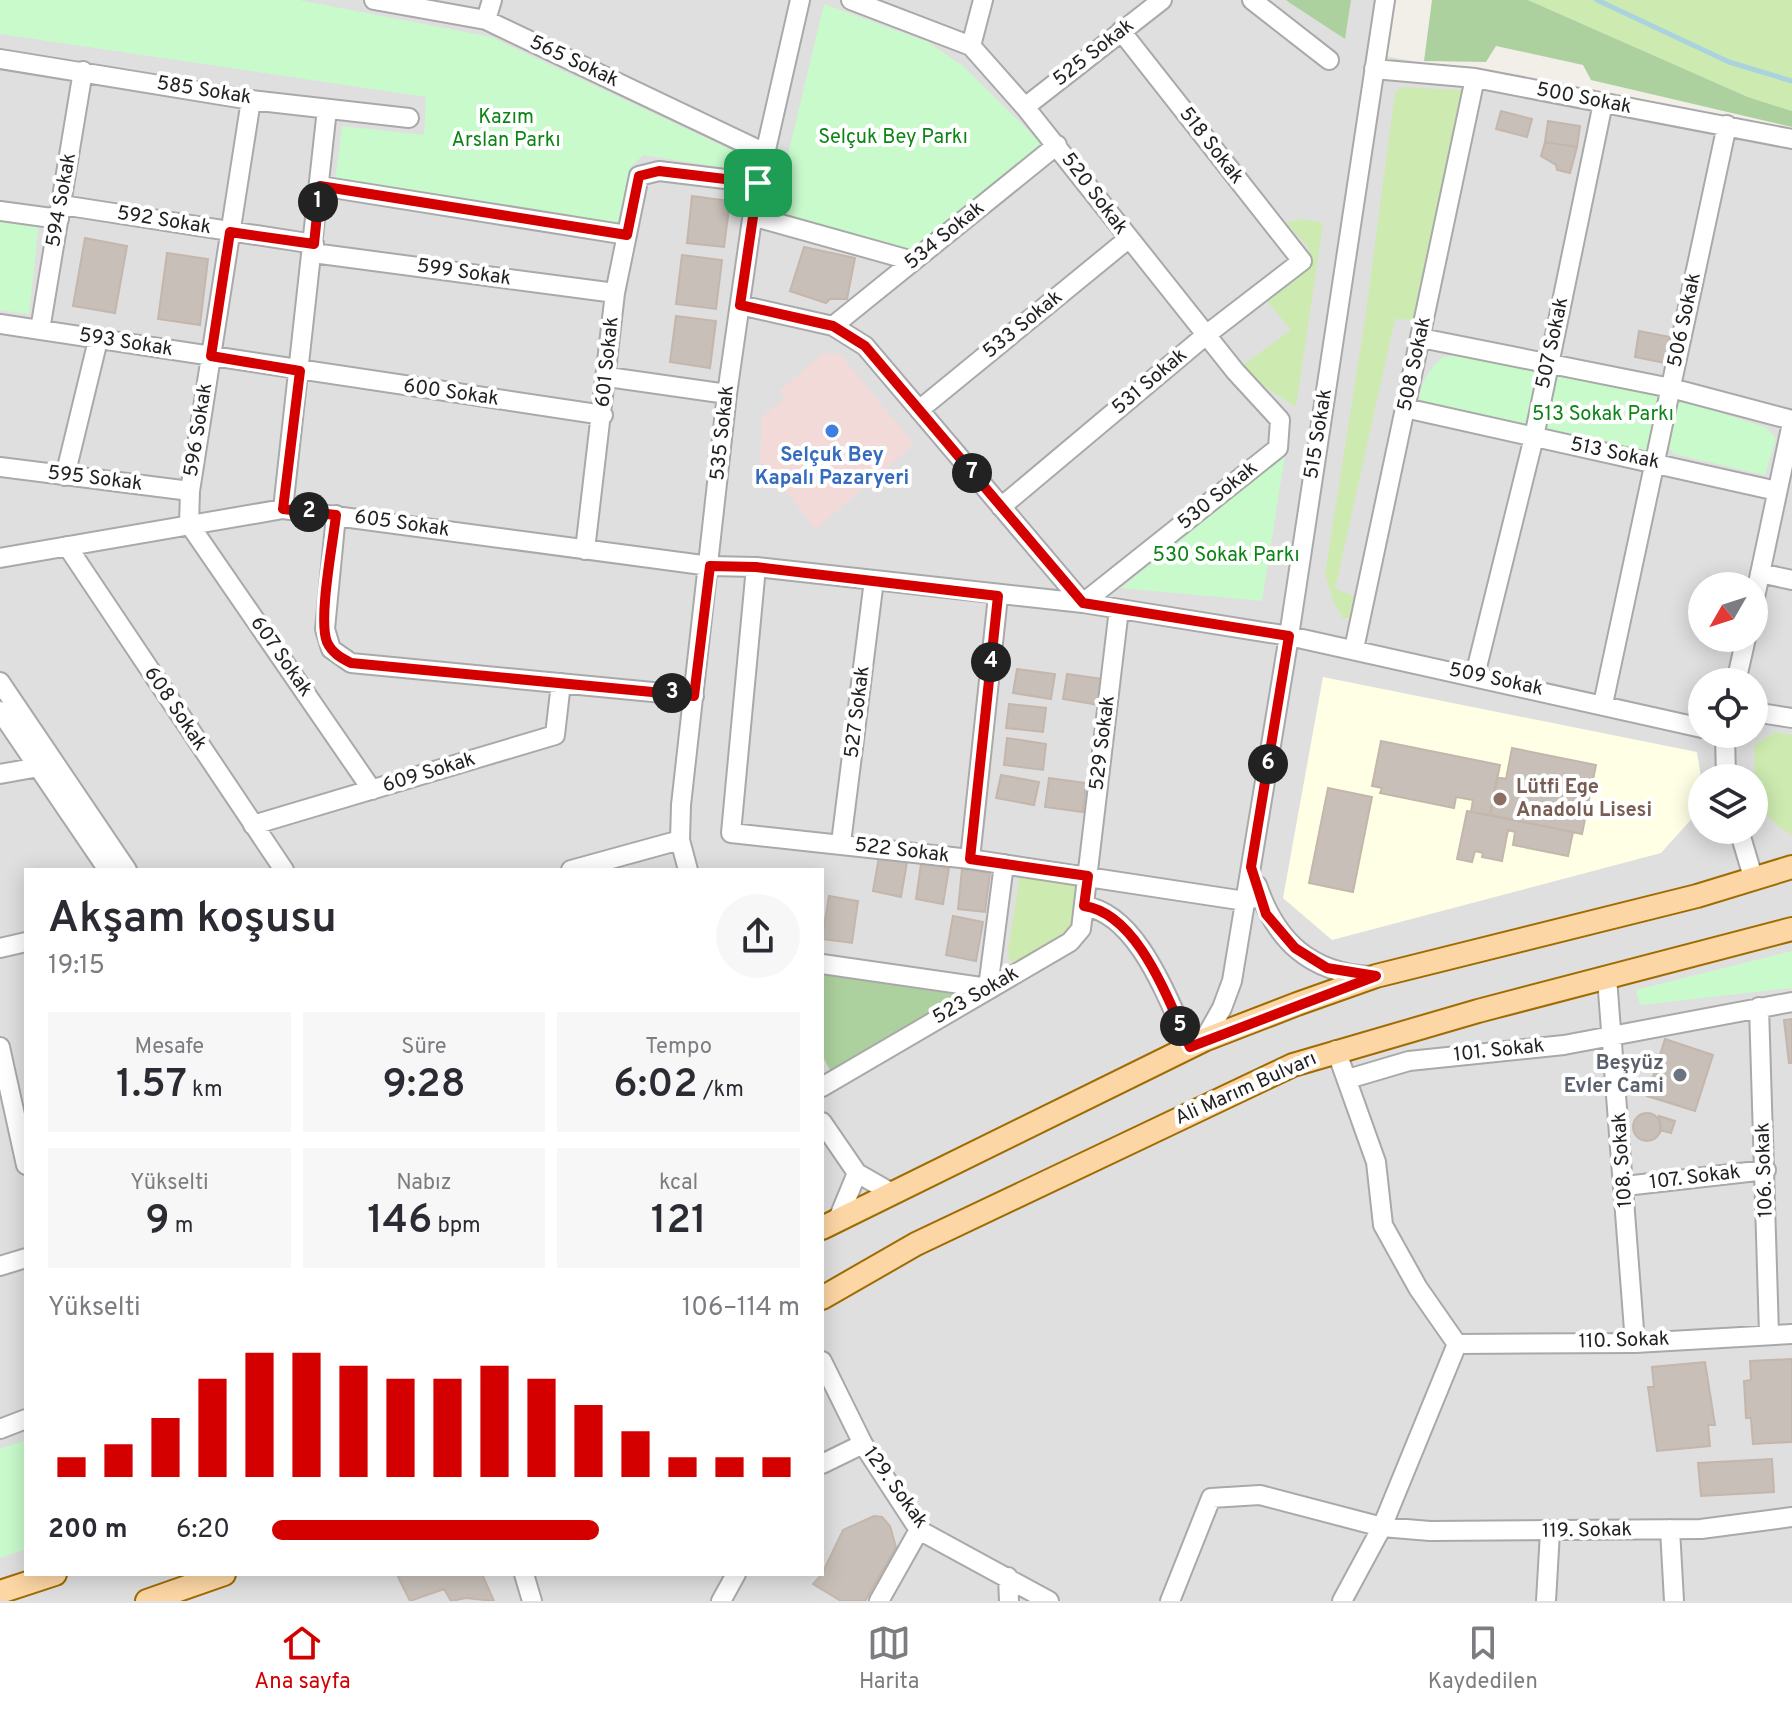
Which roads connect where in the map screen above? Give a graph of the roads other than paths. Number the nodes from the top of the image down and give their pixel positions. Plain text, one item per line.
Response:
1 (374, 0) edge
2 (492, 0) edge
3 (800, 0) edge
4 (851, 0) edge
5 (983, 0) edge
6 (1162, 0) edge
7 (1252, 0) edge
8 (1385, 0) edge
9 (1137, 7) edge
10 (486, 20) junction
11 (1121, 31) junction
12 (971, 46) junction
13 (0, 59) edge
14 (1329, 60) dead end
15 (1374, 69) junction
16 (83, 71) junction
17 (1475, 78) junction
18 (251, 100) junction
19 (1603, 103) junction
20 (1025, 107) junction
21 (327, 109) junction
22 (409, 118) dead end
23 (1727, 125) junction
24 (1792, 139) edge
25 (1057, 145) junction
26 (765, 153) junction
27 (758, 183) junction
28 (320, 186) junction
29 (0, 211) edge
30 (61, 212) junction
31 (752, 216) junction
32 (230, 232) junction
33 (627, 235) junction
34 (1128, 239) junction
35 (314, 248) junction
36 (913, 261) junction
37 (1302, 261) joint
38 (615, 293) junction
39 (740, 305) junction
40 (0, 324) edge
41 (833, 326) junction
42 (40, 330) junction
43 (1206, 335) junction
44 (1421, 338) junction
45 (98, 340) junction
46 (211, 356) junction
47 (1549, 363) junction
48 (300, 371) junction
49 (608, 377) junction
50 (1671, 388) junction
51 (727, 394) junction
52 (1405, 408) junction
53 (919, 410) junction
54 (603, 415) junction
55 (1792, 422) edge
56 (1534, 437) junction
57 (1790, 446) edge
58 (1278, 448) joint
59 (1655, 462) junction
60 (0, 467) edge
61 (65, 476) junction
62 (190, 491) junction
63 (1777, 491) junction
64 (1001, 507) junction
65 (283, 509) junction
66 (336, 515) junction
67 (189, 524) junction
68 (67, 546) junction
69 (585, 550) junction
70 (0, 558) edge
71 (710, 566) junction
72 (756, 567) junction
73 (1760, 572) edge
74 (1768, 575) edge
75 (874, 580) junction
76 (1792, 580) edge
77 (998, 596) junction
78 (1083, 603) junction
79 (1119, 609) junction
80 (1289, 636) junction
81 (1354, 649) junction
82 (1475, 675) junction
83 (0, 682) edge
84 (561, 683) junction
85 (694, 696) junction
86 (1603, 704) junction
87 (0, 711) edge
88 (1768, 714) edge
89 (1792, 718) edge
90 (1688, 725) edge
91 (39, 767) junction
92 (0, 774) edge
93 (372, 790) junction
94 (253, 825) junction
95 (680, 840) junction
96 (841, 843) junction
97 (1743, 844) edge
98 (970, 859) junction
99 (1004, 864) junction
100 (1792, 867) edge
101 (107, 868) edge
102 (126, 868) edge
103 (283, 868) edge
104 (578, 868) edge
105 (687, 868) edge
106 (1088, 876) junction
107 (1753, 877) junction
108 (1253, 898) junction
109 (1084, 906) junction
110 (1792, 929) edge
111 (24, 942) edge
112 (0, 948) edge
113 (824, 964) edge
114 (1376, 976) junction
115 (1607, 978) junction
116 (988, 988) junction
117 (1792, 1002) edge
118 (1759, 1007) junction
119 (1614, 1036) junction
120 (1197, 1043) junction
121 (0, 1047) edge
122 (1336, 1050) junction
123 (1348, 1079) junction
124 (824, 1086) edge
125 (13, 1108) edge
126 (824, 1125) edge
127 (24, 1156) edge
128 (1766, 1170) junction
129 (857, 1173) junction
130 (1625, 1186) junction
131 (892, 1193) junction
132 (830, 1224) edge
133 (24, 1259) edge
134 (0, 1266) edge
135 (824, 1297) edge
136 (1769, 1334) junction
137 (1792, 1334) edge
138 (1635, 1343) junction
139 (1457, 1344) junction
140 (824, 1365) edge
141 (24, 1420) edge
142 (0, 1429) edge
143 (863, 1444) junction
144 (824, 1463) edge
145 (1792, 1517) edge
146 (1382, 1527) junction
147 (1670, 1529) junction
148 (919, 1530) junction
149 (1550, 1532) junction
150 (49, 1576) edge
151 (218, 1576) edge
152 (525, 1576) edge
153 (735, 1576) edge
154 (1008, 1577) junction
155 (0, 1592) edge
156 (147, 1601) edge
157 (532, 1601) edge
158 (721, 1601) edge
159 (879, 1601) edge
160 (1009, 1601) edge
161 (1049, 1601) edge
162 (1170, 1601) edge
163 (1342, 1601) edge
164 (1546, 1601) edge
165 (1674, 1601) edge

1 - 10 street, 565 Sokak
2 - 10 street
3 - 26 street, 535 Sokak
4 - 12 street, 520 Sokak
5 - 12 street
6 - 9 street, 525 Sokak
7 - 14 street
8 - 15 street, 515 Sokak
9 - 11 street, 525 Sokak
10 - 26 street, 565 Sokak
11 - 20 street, 525 Sokak
11 - 37 street, 518 Sokak
12 - 20 street, 520 Sokak
13 - 16 street, 585 Sokak
15 - 17 street, 500 Sokak
15 - 80 street, 515 Sokak
16 - 18 street, 585 Sokak
16 - 30 street, 594 Sokak
17 - 19 street, 500 Sokak
17 - 44 street, 508 Sokak
18 - 21 street, 585 Sokak
18 - 32 street, 596 Sokak
19 - 23 street, 500 Sokak
19 - 47 street, 507 Sokak
20 - 25 street, 520 Sokak
21 - 22 street, 585 Sokak
21 - 28 street
23 - 24 street, 500 Sokak
23 - 50 street, 506 Sokak
25 - 34 street, 520 Sokak
25 - 36 street, 534 Sokak
26 - 27 street, 535 Sokak
27 - 31 street, 535 Sokak
27 - 33 street, 601 Sokak
28 - 33 street
28 - 35 street
29 - 30 street, 592 Sokak
30 - 32 street, 592 Sokak
30 - 42 street, 594 Sokak
31 - 36 street
31 - 39 street, 535 Sokak
32 - 35 street, 592 Sokak
32 - 46 street, 596 Sokak
33 - 38 street, 601 Sokak
34 - 43 street, 520 Sokak
34 - 53 street, 533 Sokak
35 - 38 street, 599 Sokak
35 - 48 street
36 - 41 street, 534 Sokak
37 - 43 street, 531 Sokak
38 - 49 street, 601 Sokak
39 - 41 street
39 - 51 street, 535 Sokak
40 - 42 street, 593 Sokak
41 - 53 street
42 - 45 street, 593 Sokak
43 - 58 street, 520 Sokak
43 - 64 street, 531 Sokak
44 - 47 street
44 - 52 street, 508 Sokak
45 - 46 street, 593 Sokak
45 - 61 street
46 - 48 street, 593 Sokak
46 - 62 street, 596 Sokak
47 - 50 street
47 - 56 street, 507 Sokak
48 - 54 street, 600 Sokak
48 - 65 street
49 - 51 street
49 - 54 street, 601 Sokak
50 - 55 street
50 - 59 street, 506 Sokak
51 - 71 street, 535 Sokak
52 - 56 street, 513 Sokak
52 - 81 street, 508 Sokak
53 - 64 street
54 - 69 street, 601 Sokak
55 - 57 street
56 - 59 street, 513 Sokak
56 - 82 street, 507 Sokak
57 - 63 street
58 - 78 street, 530 Sokak
59 - 63 street, 513 Sokak
59 - 86 street, 506 Sokak
60 - 61 street, 595 Sokak
61 - 62 street, 595 Sokak
62 - 67 street, 596 Sokak
63 - 73 street
64 - 78 street
65 - 66 street, 605 Sokak
65 - 67 street, 605 Sokak
66 - 69 street, 605 Sokak
66 - 84 street
67 - 68 street, 605 Sokak
67 - 93 street, 607 Sokak
68 - 70 street, 605 Sokak
68 - 94 street, 608 Sokak
69 - 71 street, 605 Sokak
71 - 72 street, 605 Sokak
71 - 85 street, 535 Sokak
72 - 75 street, 605 Sokak
72 - 96 street, 522 Sokak
74 - 76 street
75 - 77 street, 605 Sokak
75 - 96 street, 527 Sokak
77 - 78 street, 509 Sokak
77 - 98 street
78 - 79 street, 509 Sokak
79 - 80 street, 509 Sokak
79 - 106 street, 529 Sokak
80 - 81 street, 509 Sokak
80 - 108 street, 515 Sokak
81 - 82 street, 509 Sokak
82 - 86 street, 509 Sokak
83 - 102 street
84 - 85 street
84 - 93 street, 609 Sokak
85 - 95 street, 535 Sokak
86 - 90 street, 509 Sokak
87 - 91 street
88 - 89 street
91 - 92 street
91 - 101 street
93 - 94 street, 609 Sokak
94 - 103 street, 608 Sokak
95 - 104 street
95 - 105 street, 535 Sokak
96 - 98 street, 522 Sokak
97 - 107 street
98 - 99 street, 522 Sokak
99 - 106 street, 522 Sokak
99 - 116 street
100 - 107 main road
106 - 108 street, 522 Sokak
106 - 109 street, 523 Sokak
107 - 114 main road
108 - 114 street
108 - 120 street, 515 Sokak
109 - 116 street, 523 Sokak
109 - 120 street
110 - 115 main road, Ali Marım Bulvarı
111 - 112 street
113 - 116 street
114 - 120 main road
115 - 119 street, 108. Sokak
115 - 122 main road, Ali Marım Bulvarı
116 - 124 street, 523 Sokak
117 - 118 street, 101. Sokak
118 - 119 street, 101. Sokak
118 - 128 street, 106. Sokak
119 - 123 street, 101. Sokak
119 - 130 street, 108. Sokak
120 - 131 main road
121 - 125 street
122 - 123 street
122 - 135 main road, Ali Marım Bulvarı
123 - 139 street
125 - 127 street
126 - 129 street
128 - 130 street, 107. Sokak
128 - 136 street, 106. Sokak
129 - 131 street
129 - 132 street
130 - 138 street, 108. Sokak
131 - 132 main road
133 - 134 street
136 - 137 street, 110. Sokak
136 - 138 street, 110. Sokak
138 - 139 street, 110. Sokak
139 - 146 street
140 - 143 street, 129. Sokak
141 - 142 street
143 - 144 street
143 - 148 street, 129. Sokak
145 - 147 street, 119. Sokak
146 - 149 street, 119. Sokak
146 - 162 street, 119. Sokak
146 - 163 street
147 - 149 street, 119. Sokak
147 - 165 street
148 - 154 street, 129. Sokak
148 - 159 street
149 - 164 street
150 - 155 main road
151 - 156 main road
152 - 157 street
153 - 158 street
154 - 160 street
154 - 161 street, 129. Sokak

